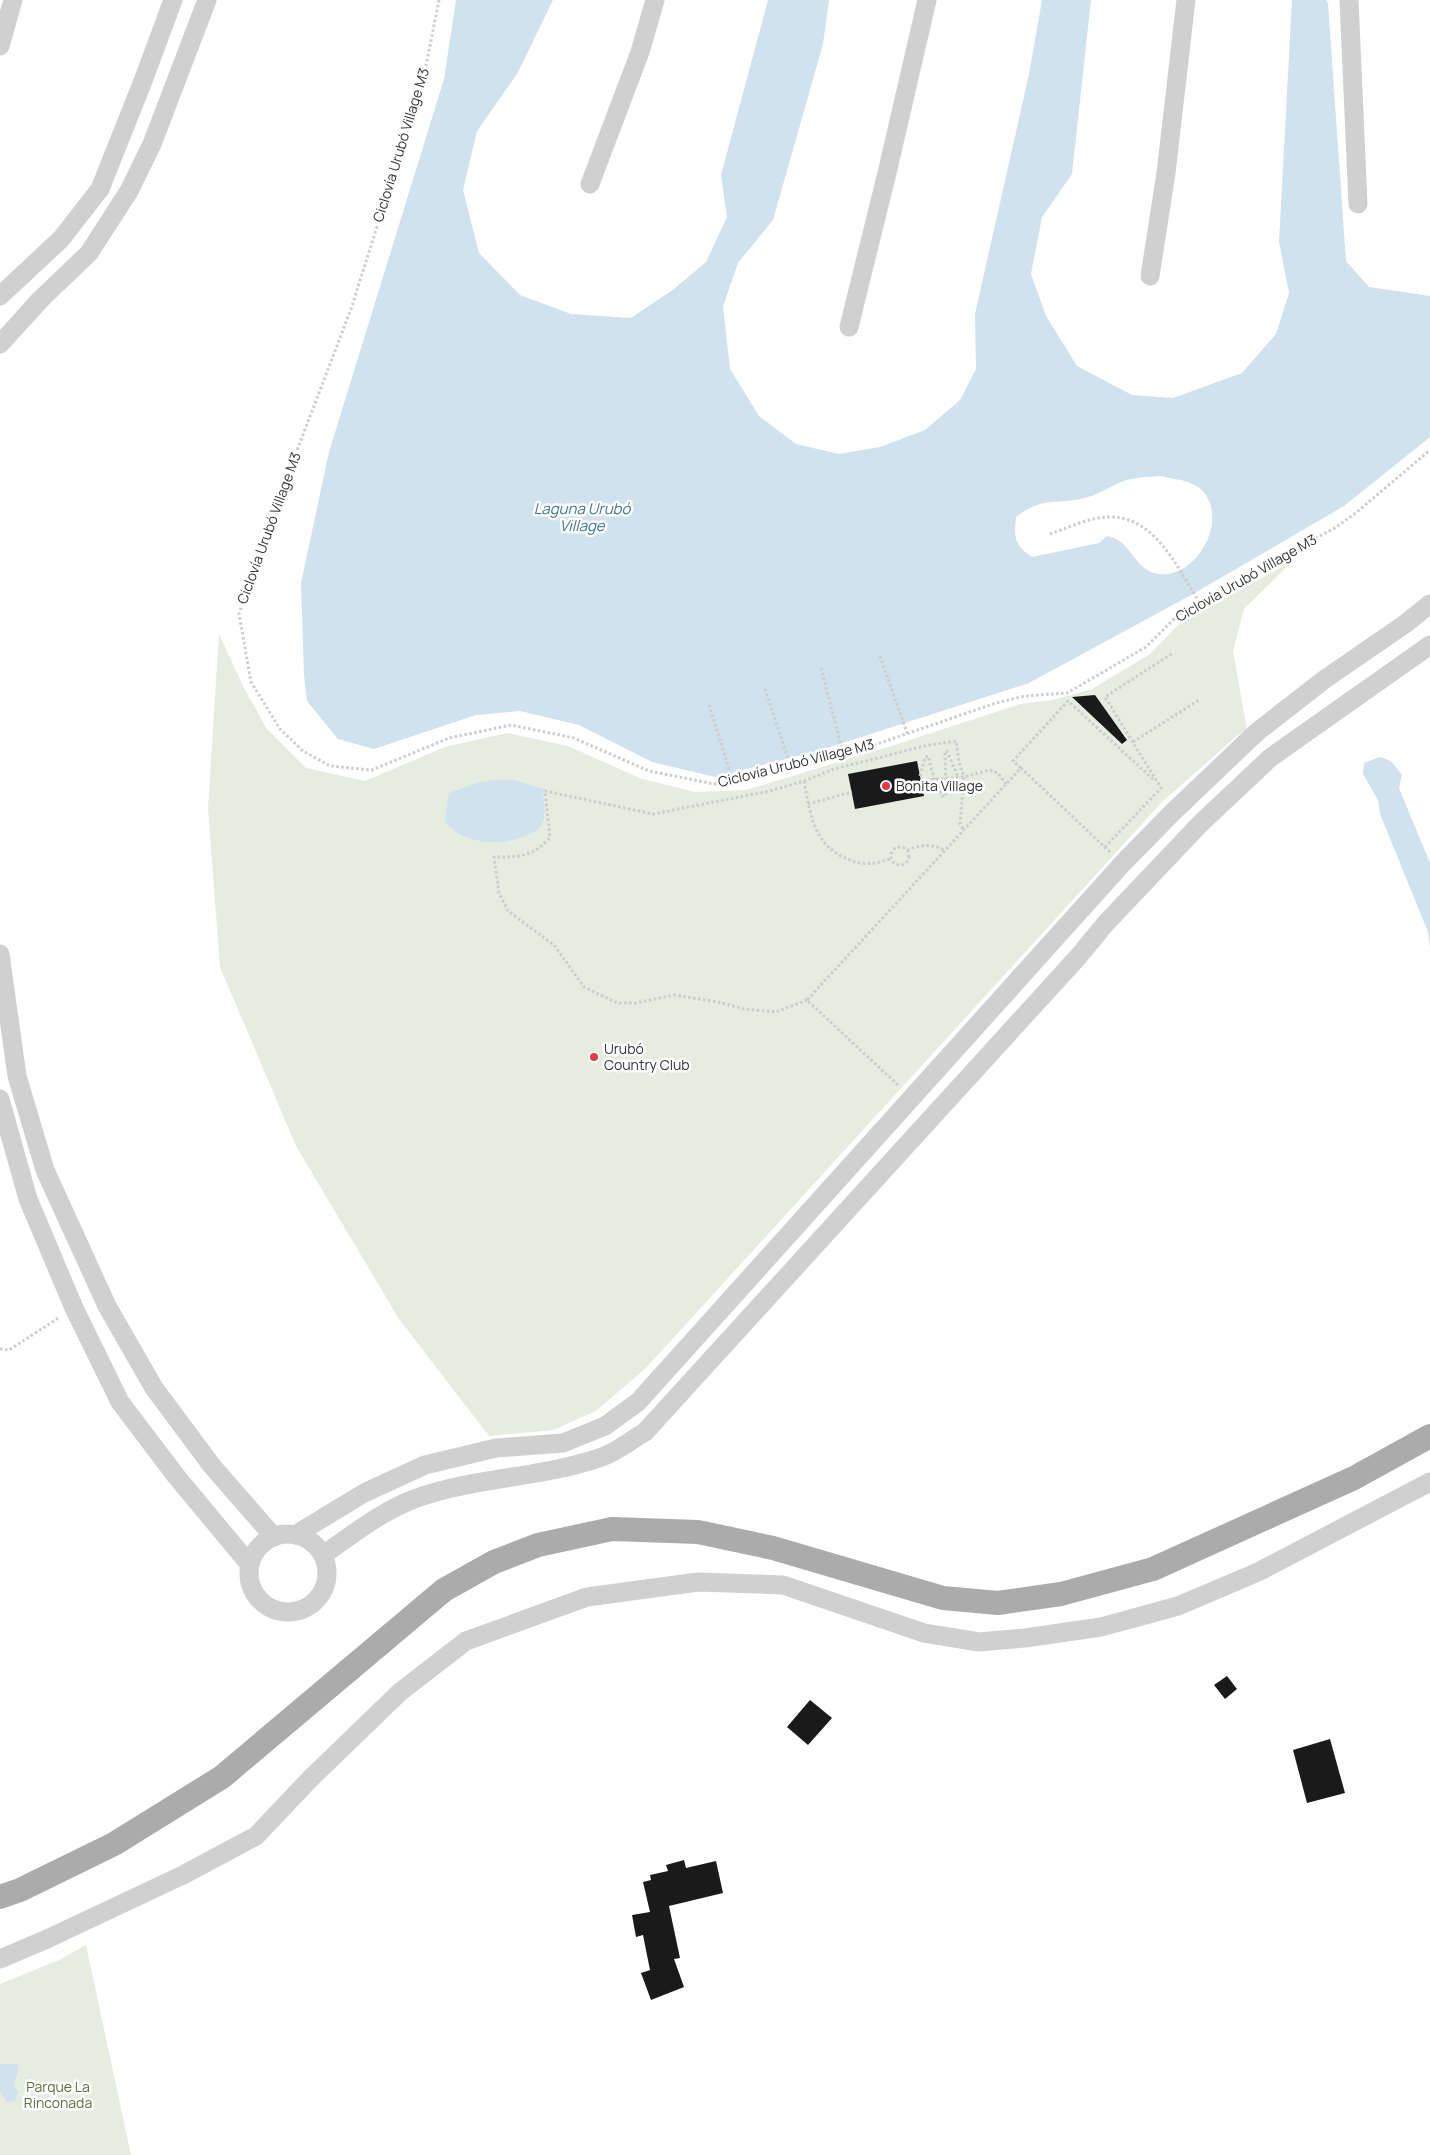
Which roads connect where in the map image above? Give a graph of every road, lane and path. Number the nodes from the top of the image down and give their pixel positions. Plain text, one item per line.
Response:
1 (13, 0) edge
2 (439, 0) edge
3 (656, 0) edge
4 (927, 0) edge
5 (1186, 0) edge
6 (1349, 0) edge
7 (172, 1) edge
8 (205, 5) edge
9 (0, 46) edge
10 (590, 184) dead end
11 (1358, 204) dead end
12 (27, 273) junction
13 (1150, 276) dead end
14 (46, 294) junction
15 (0, 296) edge
16 (848, 327) dead end
17 (0, 344) edge
18 (1430, 450) edge
19 (1050, 534) dead end
20 (1200, 603) junction
21 (1430, 604) edge
22 (1430, 645) edge
23 (1173, 653) dead end
24 (880, 656) dead end
25 (822, 668) dead end
26 (765, 688) dead end
27 (1199, 700) dead end
28 (709, 705) dead end
29 (906, 733) junction
30 (1133, 742) junction
31 (843, 752) junction
32 (791, 767) junction
33 (1021, 768) junction
34 (920, 776) dead end
35 (958, 777) junction
36 (964, 777) junction
37 (934, 778) junction
38 (947, 778) junction
39 (921, 780) dead end
40 (804, 781) junction
41 (733, 782) junction
42 (1006, 784) junction
43 (1158, 784) junction
44 (852, 792) dead end
45 (808, 804) junction
46 (964, 830) junction
47 (1105, 847) junction
48 (907, 850) junction
49 (945, 851) junction
50 (892, 858) junction
51 (1115, 872) junction
52 (1086, 904) junction
53 (1106, 923) junction
54 (0, 954) edge
55 (807, 1000) junction
56 (912, 1098) junction
57 (0, 1099) edge
58 (107, 1306) junction
59 (76, 1313) junction
60 (0, 1349) edge
61 (605, 1426) junction
62 (1430, 1436) edge
63 (616, 1449) junction
64 (1430, 1482) edge
65 (295, 1535) junction
66 (274, 1537) junction
67 (323, 1555) junction
68 (250, 1565) junction
69 (0, 1897) edge
70 (0, 1959) edge

1 - 9 street
2 - 41 path, Ciclovía Urubó Village M3
3 - 10 street
4 - 16 street
5 - 13 street
6 - 11 street
7 - 8 street
7 - 12 street
8 - 14 street
12 - 14 street
12 - 15 street
14 - 17 street
18 - 20 path, Ciclovía Urubó Village M3
19 - 20 path
20 - 29 path, Ciclovía Urubó Village M3
21 - 51 street
22 - 53 street
23 - 30 path
24 - 29 path
25 - 31 path
26 - 32 path
27 - 30 path
28 - 41 path
29 - 31 path, Ciclovía Urubó Village M3
30 - 43 path
31 - 32 path, Ciclovía Urubó Village M3
32 - 41 path, Ciclovía Urubó Village M3
33 - 42 path
33 - 43 path
33 - 47 path
34 - 37 path
35 - 36 path
35 - 38 path
35 - 38 path
36 - 40 path
36 - 42 path
36 - 46 path
37 - 38 path
37 - 38 path
37 - 39 path
40 - 45 path
40 - 55 path
42 - 46 path
43 - 47 path
44 - 45 path
45 - 50 path
46 - 49 path
47 - 51 path
48 - 49 path
48 - 50 path
48 - 50 path
49 - 55 path
51 - 52 street
52 - 53 street
52 - 56 street
53 - 63 street
54 - 58 street
55 - 56 path
56 - 61 street
57 - 59 street
58 - 59 street
58 - 66 street
59 - 60 path
59 - 68 street
61 - 63 street
61 - 65 street
62 - 69 main road
63 - 67 street
64 - 70 street
65 - 66 street
65 - 67 street
66 - 68 street
67 - 68 street

